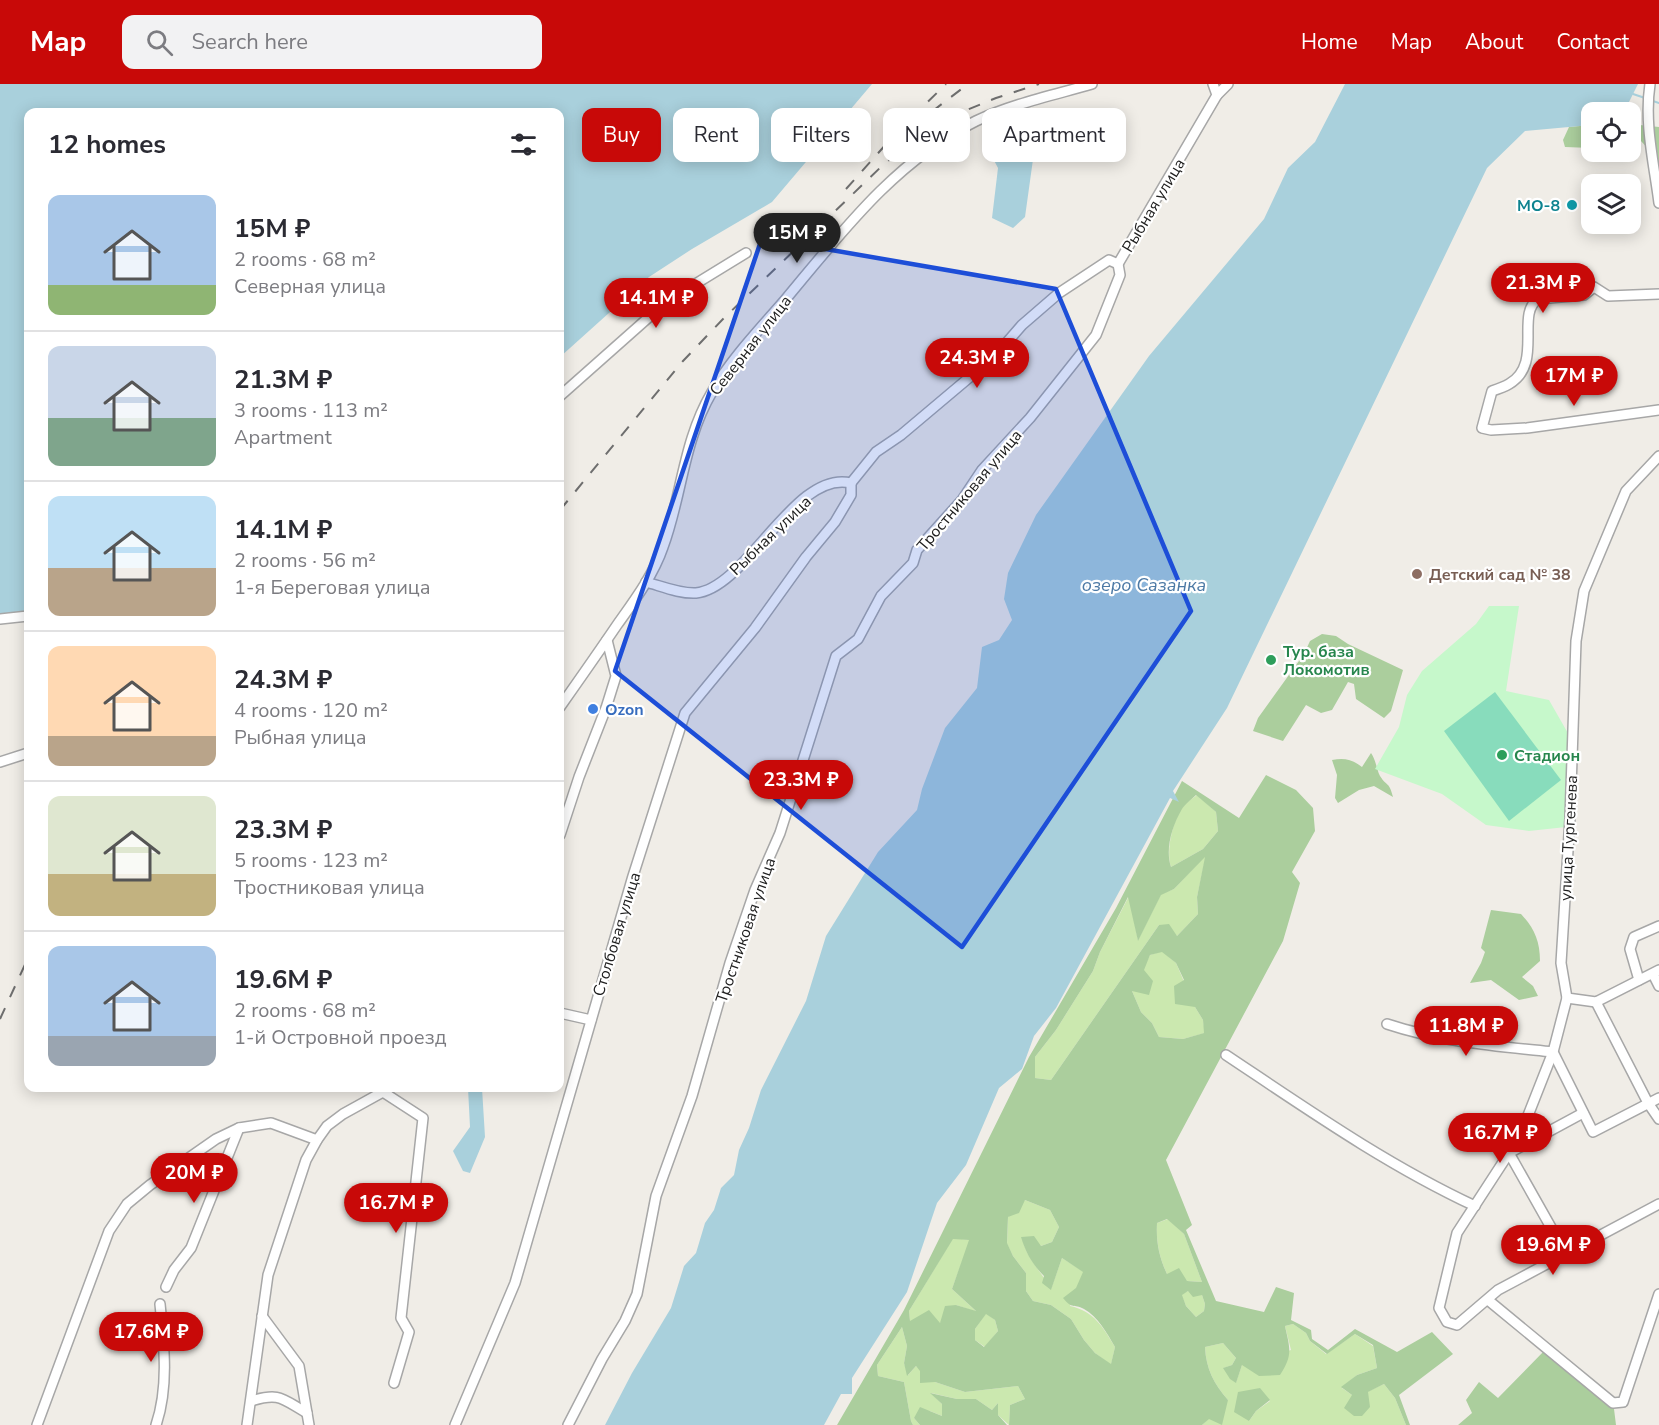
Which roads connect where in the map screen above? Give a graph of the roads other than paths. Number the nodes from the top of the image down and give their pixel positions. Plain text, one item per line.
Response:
1 (1092, 84) edge
2 (1213, 84) edge
3 (1228, 84) edge
4 (1650, 84) edge
5 (1217, 95) junction
6 (1659, 203) edge
7 (746, 253) dead end
8 (1118, 264) junction
9 (1659, 294) edge
10 (564, 392) edge
11 (1659, 410) edge
12 (1659, 456) edge
13 (851, 483) junction
14 (646, 582) junction
15 (24, 616) edge
16 (0, 619) edge
17 (607, 640) junction
18 (564, 701) edge
19 (24, 754) edge
20 (0, 762) edge
21 (564, 823) edge
22 (1659, 926) edge
23 (1656, 972) edge
24 (1639, 981) junction
25 (1659, 986) edge
26 (1567, 998) junction
27 (1596, 1002) junction
28 (564, 1014) edge
29 (591, 1020) junction
30 (1387, 1024) dead end
31 (1553, 1052) junction
32 (1226, 1055) dead end
33 (383, 1092) edge
34 (390, 1092) edge
35 (1659, 1098) edge
36 (1648, 1103) junction
37 (1583, 1113) junction
38 (1659, 1119) edge
39 (239, 1128) junction
40 (317, 1140) junction
41 (1509, 1153) junction
42 (1659, 1204) edge
43 (1475, 1206) junction
44 (1566, 1254) junction
45 (166, 1287) dead end
46 (1659, 1294) edge
47 (1488, 1300) junction
48 (160, 1304) dead end
49 (262, 1316) junction
50 (394, 1383) dead end
51 (251, 1401) junction
52 (307, 1413) junction
53 (37, 1425) edge
54 (156, 1425) edge
55 (247, 1425) edge
56 (309, 1425) edge
57 (455, 1425) edge
58 (568, 1425) edge

1 - 14 street, Северная улица
2 - 5 street
3 - 5 street, Рыбная улица
4 - 6 street
5 - 8 street, Рыбная улица
7 - 10 street
8 - 13 street, Рыбная улица
8 - 58 street, Тростниковая улица
9 - 11 street
12 - 26 street, улица Тургенева
13 - 14 street, Рыбная улица
13 - 29 street, Столбовая улица
14 - 17 street
15 - 16 street
17 - 18 street
17 - 21 street
19 - 20 street
22 - 24 street
23 - 24 street
23 - 25 street
24 - 27 street
26 - 27 street
26 - 31 street
27 - 36 street
28 - 29 street
29 - 57 street, Столбовая улица
30 - 31 street
31 - 37 street
31 - 41 street
32 - 43 street
33 - 40 street
34 - 50 street
35 - 36 street
36 - 37 street
36 - 38 street
37 - 41 street
39 - 40 street
39 - 45 street
39 - 53 street
40 - 49 street
41 - 43 street
41 - 44 street
42 - 44 street
43 - 47 street
44 - 47 street
46 - 47 street
48 - 54 street
49 - 51 street
49 - 52 street
51 - 52 street
51 - 55 street
52 - 56 street

